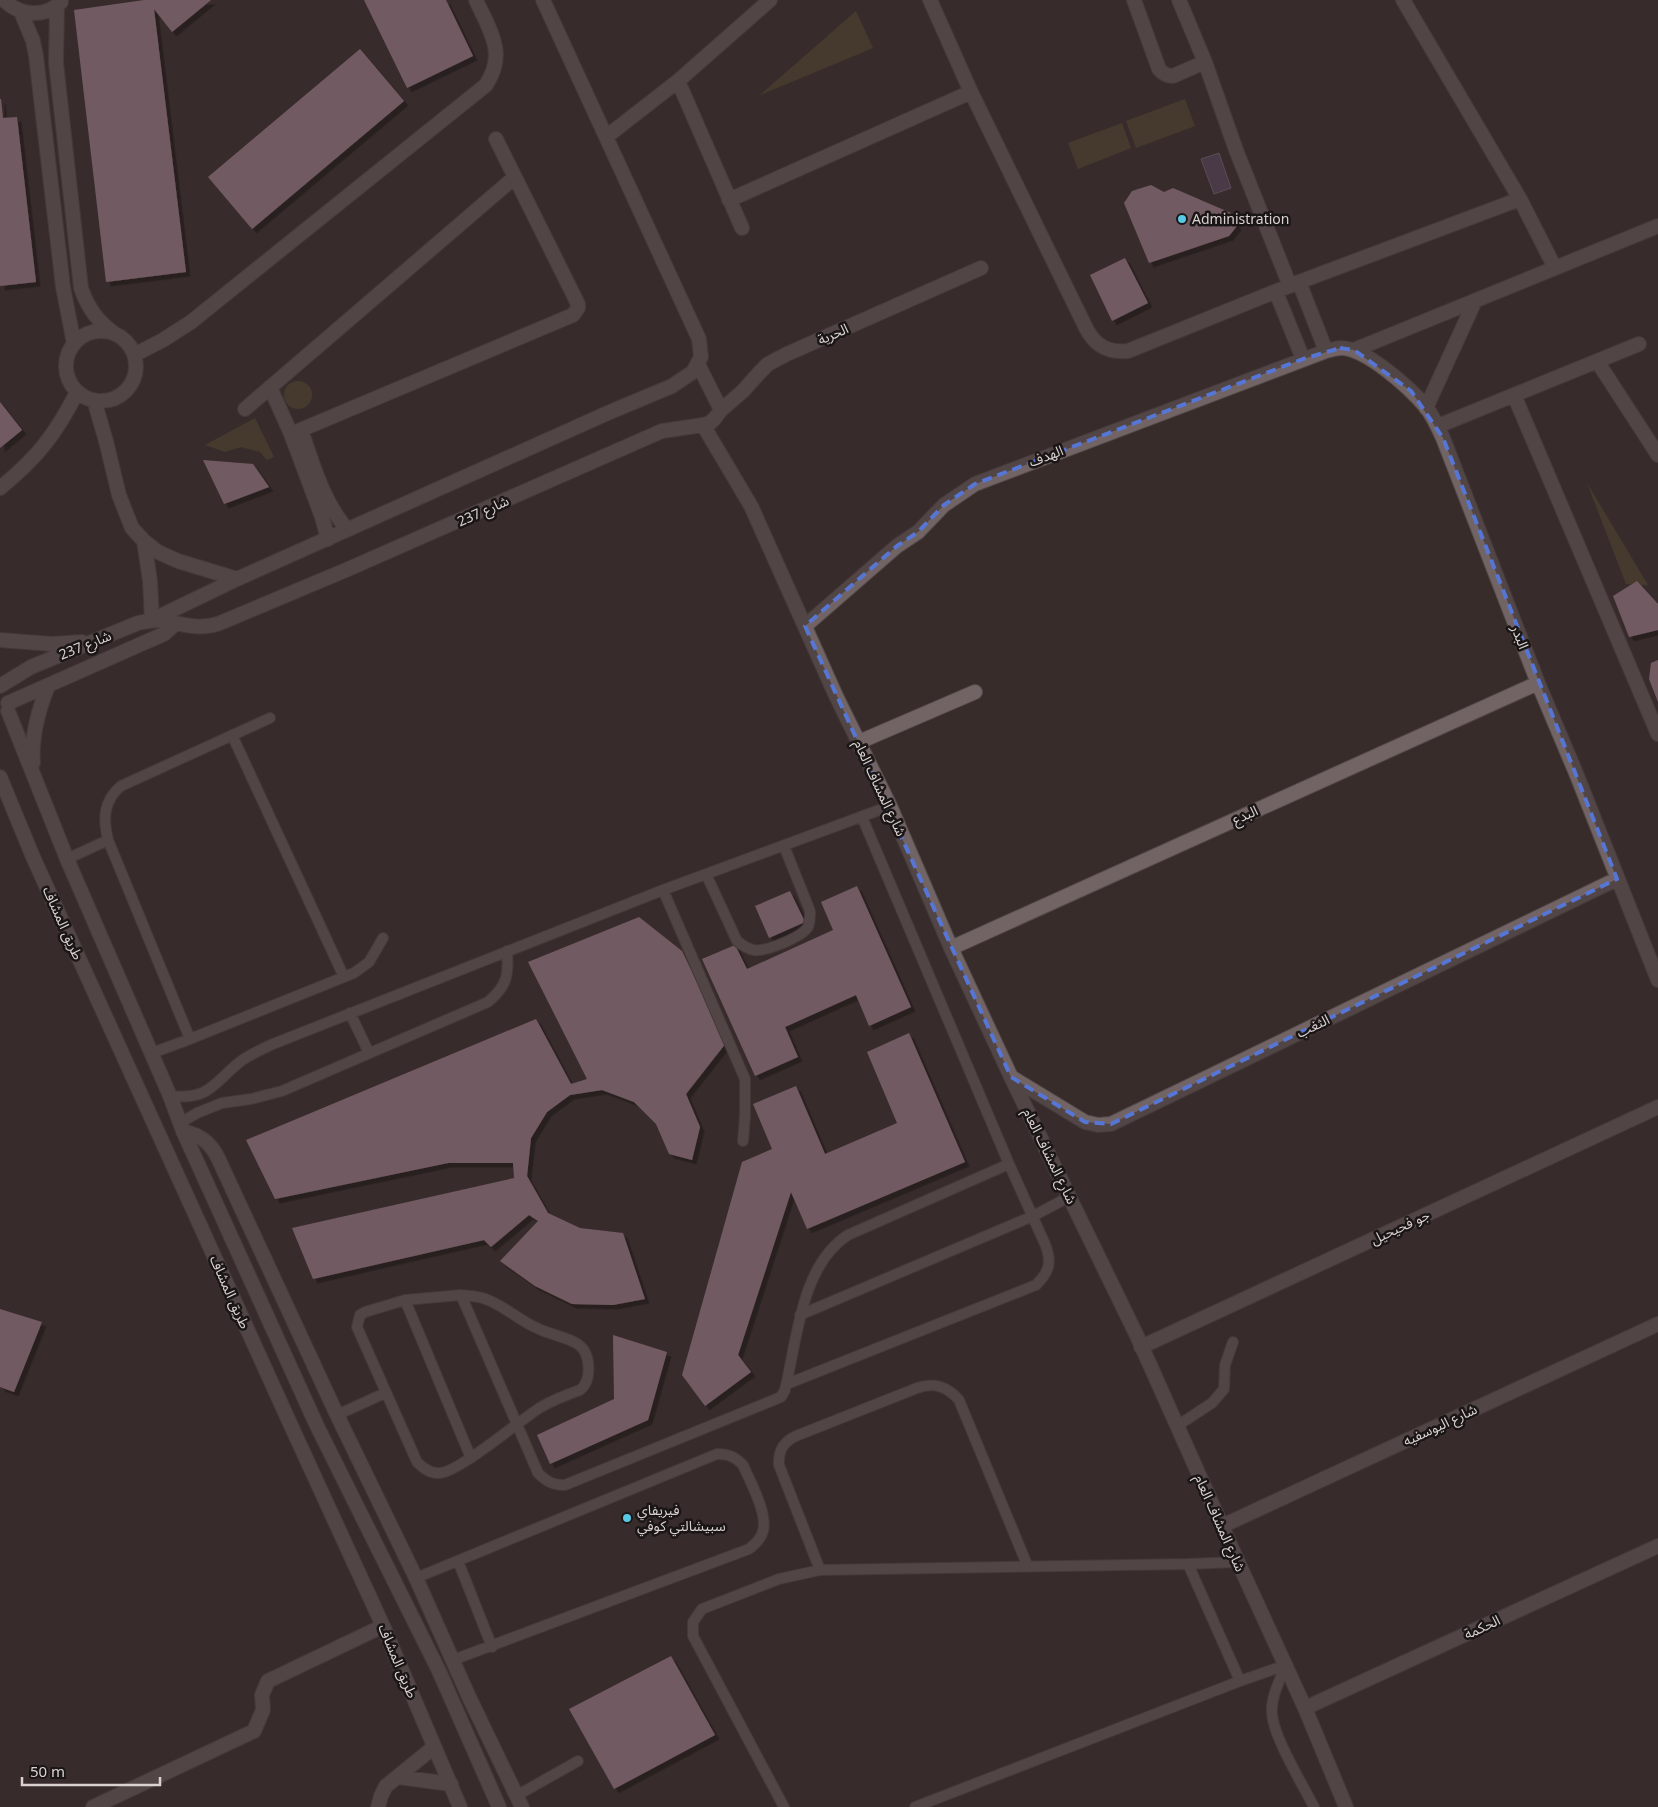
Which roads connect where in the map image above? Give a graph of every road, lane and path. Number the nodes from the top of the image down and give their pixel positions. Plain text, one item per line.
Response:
1 (476, 0) edge
2 (543, 0) edge
3 (770, 0) edge
4 (930, 0) edge
5 (1134, 0) edge
6 (1179, 0) edge
7 (1403, 0) edge
8 (60, 3) edge
9 (9, 6) edge
10 (1205, 62) junction
11 (678, 81) junction
12 (971, 92) junction
13 (606, 137) junction
14 (496, 139) dead end
15 (514, 177) junction
16 (1520, 198) junction
17 (730, 200) junction
18 (1658, 226) edge
19 (742, 228) dead end
20 (981, 268) dead end
21 (1555, 268) junction
22 (1288, 287) junction
23 (1475, 301) junction
24 (115, 334) junction
25 (74, 344) junction
26 (1639, 344) dead end
27 (1354, 350) junction
28 (1326, 351) junction
29 (134, 355) junction
30 (1303, 359) junction
31 (1597, 361) junction
32 (698, 364) junction
33 (270, 387) junction
34 (77, 392) junction
35 (1514, 395) junction
36 (94, 400) junction
37 (1426, 408) junction
38 (245, 409) dead end
39 (721, 410) junction
40 (703, 425) junction
41 (1438, 426) junction
42 (296, 432) junction
43 (1658, 455) edge
44 (0, 488) edge
45 (347, 529) junction
46 (328, 539) junction
47 (144, 541) junction
48 (237, 579) junction
49 (152, 620) junction
50 (176, 624) junction
51 (806, 626) junction
52 (0, 640) edge
53 (95, 641) junction
54 (1538, 683) junction
55 (48, 686) junction
56 (0, 687) edge
57 (975, 692) dead end
58 (8, 707) junction
59 (270, 718) dead end
60 (0, 726) edge
61 (1658, 734) edge
62 (232, 735) junction
63 (859, 742) junction
64 (34, 774) junction
65 (0, 777) edge
66 (890, 806) junction
67 (862, 817) junction
68 (108, 840) junction
69 (784, 846) junction
70 (67, 859) junction
71 (706, 874) junction
72 (1617, 879) junction
73 (663, 890) junction
74 (384, 938) dead end
75 (951, 948) junction
76 (506, 951) junction
77 (344, 977) junction
78 (1658, 980) edge
79 (350, 1013) junction
80 (190, 1039) junction
81 (152, 1053) junction
82 (369, 1053) junction
83 (1011, 1077) junction
84 (170, 1096) junction
85 (1658, 1107) edge
86 (182, 1127) junction
87 (743, 1141) dead end
88 (1009, 1164) junction
89 (1069, 1196) junction
90 (1033, 1216) junction
91 (462, 1295) junction
92 (404, 1300) junction
93 (800, 1315) junction
94 (1658, 1324) edge
95 (1233, 1342) dead end
96 (1141, 1347) junction
97 (787, 1384) junction
98 (385, 1393) junction
99 (337, 1415) junction
100 (517, 1423) junction
101 (1177, 1426) junction
102 (471, 1458) junction
103 (1222, 1526) junction
104 (1658, 1546) edge
105 (458, 1560) junction
106 (1238, 1562) junction
107 (1188, 1564) junction
108 (1028, 1567) junction
109 (820, 1570) junction
110 (416, 1578) junction
111 (383, 1626) junction
112 (492, 1647) junction
113 (453, 1660) junction
114 (1286, 1665) junction
115 (1240, 1681) junction
116 (1305, 1708) junction
117 (434, 1747) junction
118 (578, 1761) dead end
119 (398, 1777) junction
120 (451, 1784) junction
121 (519, 1801) edge
122 (93, 1807) edge
123 (378, 1807) edge
124 (460, 1807) edge
125 (499, 1807) edge
126 (784, 1807) edge
127 (914, 1807) edge
128 (1314, 1807) edge
129 (1346, 1807) edge

1 - 29 street
2 - 13 street
3 - 11 street
4 - 12 street
5 - 10 street
6 - 10 street
7 - 16 street
8 - 9 street
8 - 24 street
9 - 25 street
10 - 22 street
11 - 13 street
11 - 17 street
12 - 17 street
12 - 22 street
13 - 32 street
14 - 15 street
15 - 33 street
15 - 42 street
16 - 21 street
16 - 22 street
17 - 19 street
18 - 21 street
20 - 39 street, الحرية
21 - 23 street
22 - 28 street
22 - 30 street
23 - 27 street
23 - 37 street
24 - 25 street
24 - 29 street
25 - 34 street
26 - 31 street
27 - 28 street
27 - 37 street, البدر
28 - 30 street, الهدف
29 - 36 street
30 - 51 street, الهدف
31 - 35 street
31 - 43 street
32 - 39 street
32 - 45 street
33 - 38 street
33 - 42 street
34 - 36 street
34 - 44 street
35 - 41 street
35 - 61 street
36 - 47 street
37 - 41 street, البدر
39 - 40 street, الحرية
40 - 50 street, شارع 237
40 - 51 street, شارع المشاف العام
41 - 54 street, البدر
42 - 45 street
42 - 46 street
45 - 46 street
46 - 48 street
47 - 48 street
47 - 49 street
48 - 49 street
49 - 50 street, شارع 237
49 - 53 street, شارع 237
50 - 55 street, شارع 237
51 - 63 street, شارع المشاف العام
52 - 53 street
53 - 56 street, شارع 237
54 - 72 street, البدر
54 - 75 street, البدع
55 - 58 street, شارع 237
55 - 64 street
56 - 58 street, طريق المشاف
57 - 63 street
58 - 60 street
58 - 64 street, طريق المشاف
59 - 62 lane
62 - 68 lane
62 - 77 lane
63 - 66 street, شارع المشاف العام
64 - 70 street, طريق المشاف
65 - 111 street, طريق المشاف
66 - 67 lane
66 - 75 street, شارع المشاف العام
67 - 69 lane
67 - 88 lane
68 - 70 lane
68 - 80 lane
69 - 71 lane
69 - 71 lane
70 - 81 street, طريق المشاف
71 - 73 lane
72 - 78 street, البدر
72 - 83 street, الثغب
73 - 76 lane
73 - 87 lane
74 - 77 lane
75 - 83 street, شارع المشاف العام
76 - 79 lane
76 - 82 lane
77 - 80 lane
79 - 82 lane
79 - 84 lane
80 - 81 lane
81 - 84 street, طريق المشاف
82 - 86 lane
83 - 89 street, شارع المشاف العام
84 - 86 street, طريق المشاف
85 - 96 street, جو فحيحيل
86 - 99 street
86 - 125 street, طريق المشاف
88 - 90 lane
88 - 93 lane
89 - 90 lane
89 - 96 street, شارع المشاف العام
90 - 93 lane
90 - 97 lane
91 - 92 lane
91 - 100 lane
91 - 100 lane
92 - 98 lane
92 - 102 lane
93 - 97 lane
94 - 103 street, شارع اليوسفيه
95 - 101 lane
96 - 101 street, شارع المشاف العام
97 - 100 lane
98 - 99 lane
98 - 102 lane
99 - 110 street
100 - 102 lane
101 - 103 street, شارع المشاف العام
103 - 106 street, شارع المشاف العام
104 - 116 street, الحكمة
105 - 110 lane
105 - 112 lane
105 - 112 lane
106 - 107 lane
106 - 114 street, شارع المشاف العام
107 - 108 lane
107 - 115 lane
108 - 109 lane
108 - 109 lane
109 - 126 lane
110 - 113 street
111 - 117 street, طريق المشاف
111 - 122 street
112 - 113 lane
113 - 121 street
114 - 115 lane
114 - 116 street, شارع المشاف العام
114 - 128 lane
115 - 127 lane
116 - 129 street, شارع المشاف العام
117 - 119 street
117 - 120 street, طريق المشاف
118 - 121 lane
119 - 120 street
119 - 123 street
120 - 124 street, طريق المشاف

